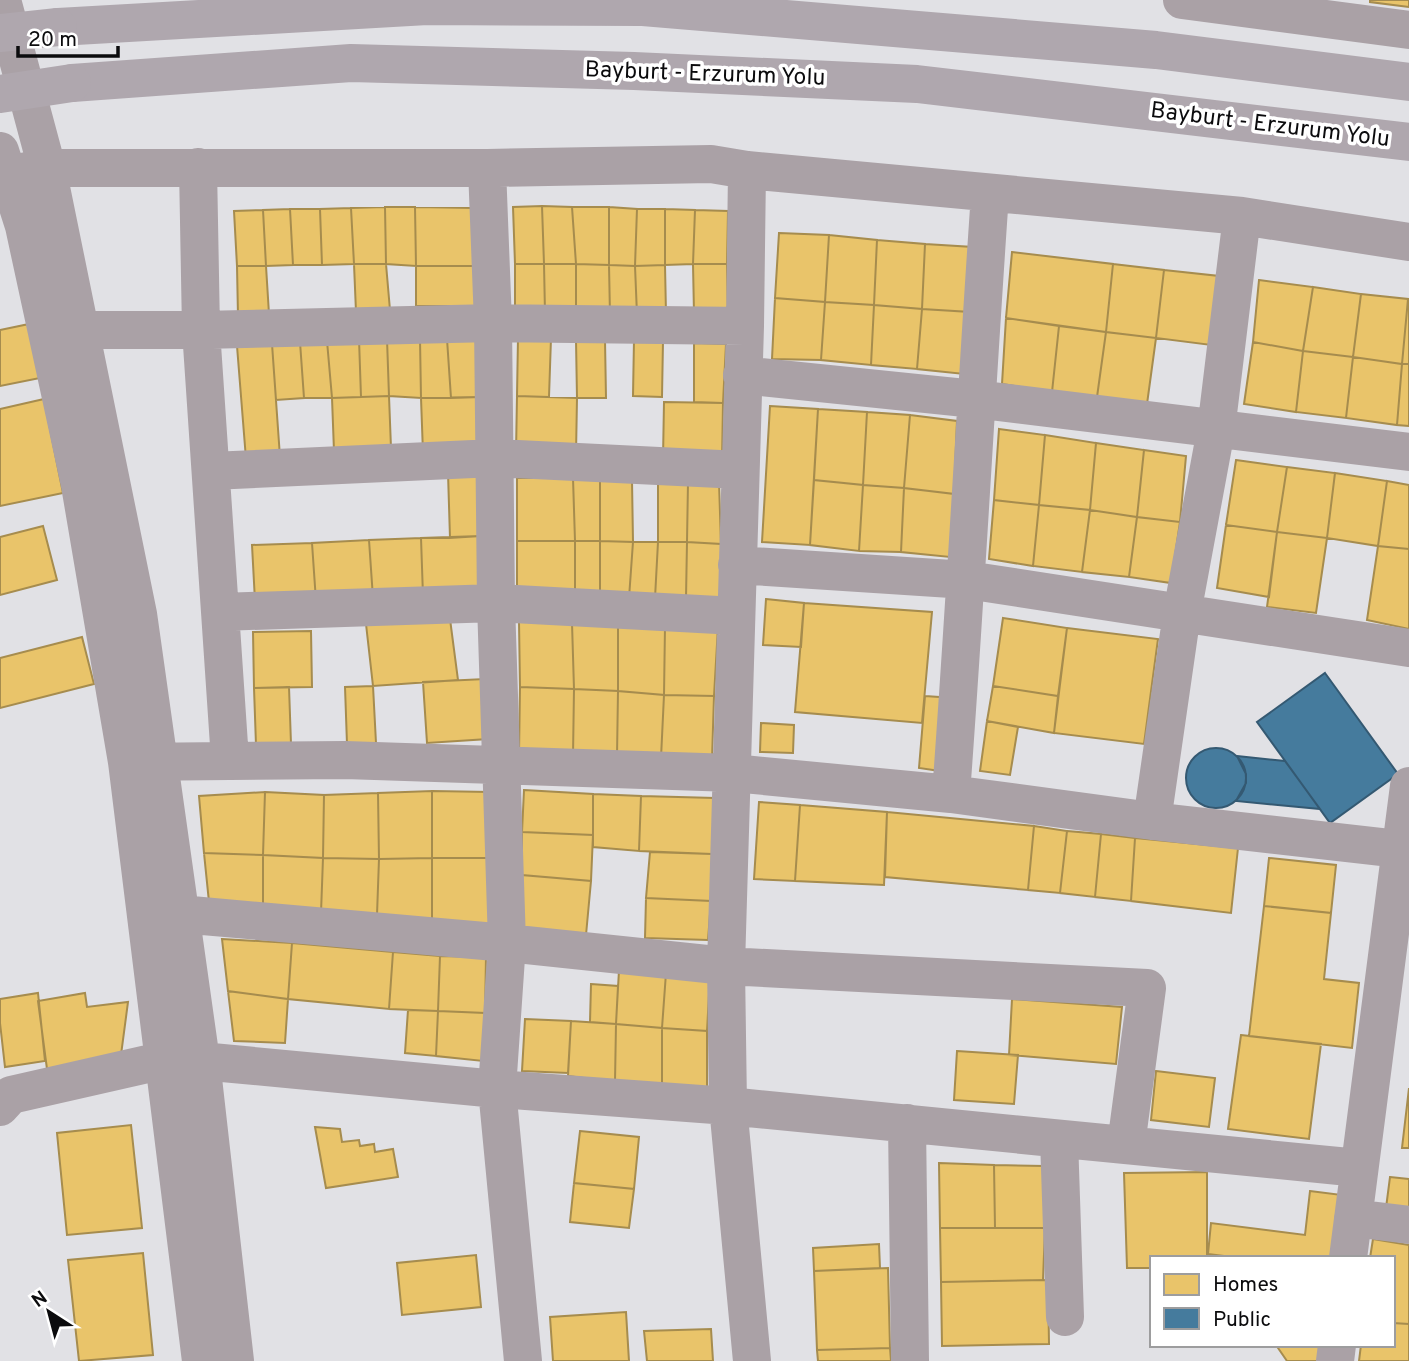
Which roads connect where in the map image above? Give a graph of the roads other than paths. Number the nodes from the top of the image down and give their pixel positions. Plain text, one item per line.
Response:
1 (2, 0) edge
2 (1182, 0) edge
3 (1409, 30) edge
4 (0, 33) edge
5 (1409, 82) edge
6 (0, 94) edge
7 (1409, 142) edge
8 (4, 163) edge
9 (198, 167) junction
10 (487, 167) junction
11 (47, 168) junction
12 (747, 170) junction
13 (990, 194) junction
14 (1242, 216) junction
15 (1409, 242) edge
16 (493, 323) junction
17 (745, 326) junction
18 (80, 330) junction
19 (201, 330) junction
20 (742, 375) junction
21 (975, 399) junction
22 (1216, 430) junction
23 (1409, 452) edge
24 (495, 458) junction
25 (740, 470) junction
26 (211, 471) junction
27 (737, 565) junction
28 (967, 580) junction
29 (496, 603) junction
30 (220, 612) junction
31 (1182, 613) junction
32 (736, 616) junction
33 (1409, 648) edge
34 (230, 760) junction
35 (143, 761) junction
36 (503, 766) junction
37 (733, 773) junction
38 (1409, 786) edge
39 (951, 794) junction
40 (1152, 821) junction
41 (1405, 849) edge
42 (180, 914) junction
43 (507, 943) junction
44 (726, 966) junction
45 (1393, 1039) edge
46 (183, 1060) junction
47 (496, 1089) junction
48 (728, 1106) junction
49 (0, 1107) edge
50 (907, 1124) junction
51 (1059, 1139) junction
52 (1126, 1145) junction
53 (1359, 1168) junction
54 (1353, 1218) junction
55 (1409, 1225) edge
56 (1348, 1256) edge
57 (1065, 1317) dead end
58 (201, 1361) edge
59 (235, 1361) edge
60 (523, 1361) edge
61 (752, 1361) edge
62 (910, 1361) edge

1 - 11 street
2 - 3 street
4 - 5 highway, bridge
6 - 7 highway, Bayburt - Erzurum Yolu, bridge
8 - 11 street
8 - 35 street
9 - 10 street
9 - 11 street
9 - 19 street
10 - 12 street
10 - 16 street
11 - 18 street
12 - 13 street
12 - 17 street
13 - 14 street
13 - 21 street
14 - 15 street
14 - 22 street
16 - 17 street
16 - 19 street
16 - 24 street
17 - 20 street
18 - 19 street
18 - 35 street
19 - 26 street
20 - 21 street
20 - 25 street
21 - 22 street
21 - 28 street
22 - 23 street
22 - 31 street
24 - 25 street
24 - 26 street
24 - 29 street
25 - 27 street
26 - 30 street
27 - 28 street
27 - 32 street
28 - 31 street
28 - 39 street
29 - 30 street
29 - 32 street
29 - 36 street
30 - 34 street
31 - 33 street
31 - 40 street
32 - 37 street
34 - 35 street
34 - 36 street
35 - 42 street
35 - 46 street
36 - 37 street
36 - 43 street
37 - 39 street
37 - 44 street
38 - 41 street
39 - 40 street
40 - 41 street
41 - 45 street
42 - 43 street
42 - 46 street
43 - 44 street
43 - 47 street
44 - 48 street
44 - 52 street
45 - 53 street
46 - 47 street
46 - 49 street
46 - 58 street
46 - 59 street
47 - 48 street
47 - 60 street
48 - 50 street
48 - 61 street
50 - 51 street
50 - 62 street
51 - 52 street
51 - 57 street
52 - 53 street
53 - 54 street
54 - 55 street
54 - 56 street

